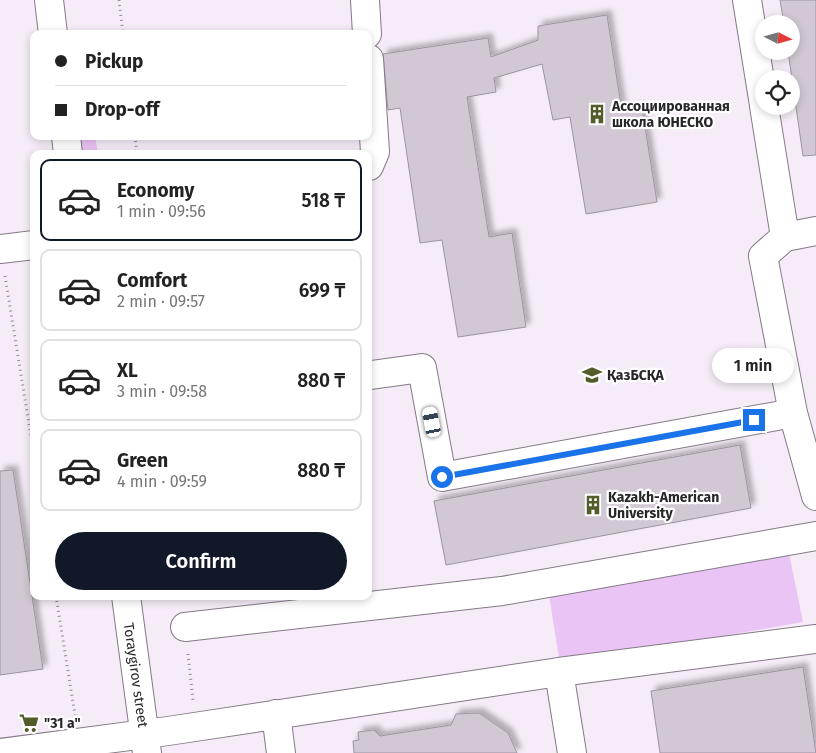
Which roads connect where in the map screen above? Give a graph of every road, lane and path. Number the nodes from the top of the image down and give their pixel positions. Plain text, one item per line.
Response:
1 (49, 0) edge
2 (119, 0) edge
3 (365, 0) edge
4 (747, 0) edge
5 (53, 30) edge
6 (123, 30) edge
7 (367, 30) edge
8 (758, 70) edge
9 (372, 106) edge
10 (765, 115) edge
11 (372, 159) edge
12 (816, 231) edge
13 (785, 237) junction
14 (30, 245) edge
15 (0, 249) edge
16 (372, 368) edge
17 (793, 414) junction
18 (30, 432) edge
19 (816, 496) edge
20 (816, 536) edge
21 (57, 600) edge
22 (127, 600) edge
23 (185, 627) joint
24 (816, 639) edge
25 (559, 672) junction
26 (276, 714) junction
27 (196, 727) junction
28 (80, 742) junction
29 (146, 743) edge
30 (0, 753) edge
31 (281, 753) edge
32 (572, 753) edge

1 - 5 street
2 - 6 path
3 - 7 street
4 - 8 street
9 - 11 street
10 - 13 street
12 - 13 street
13 - 17 street
14 - 15 street
15 - 18 path
16 - 17 street
17 - 19 street
20 - 23 street
21 - 28 path
22 - 29 street, Toraygirov street
23 - 27 path
24 - 25 street
25 - 26 street
25 - 32 street
26 - 27 street
26 - 31 street
27 - 29 street
28 - 29 street
28 - 30 street

